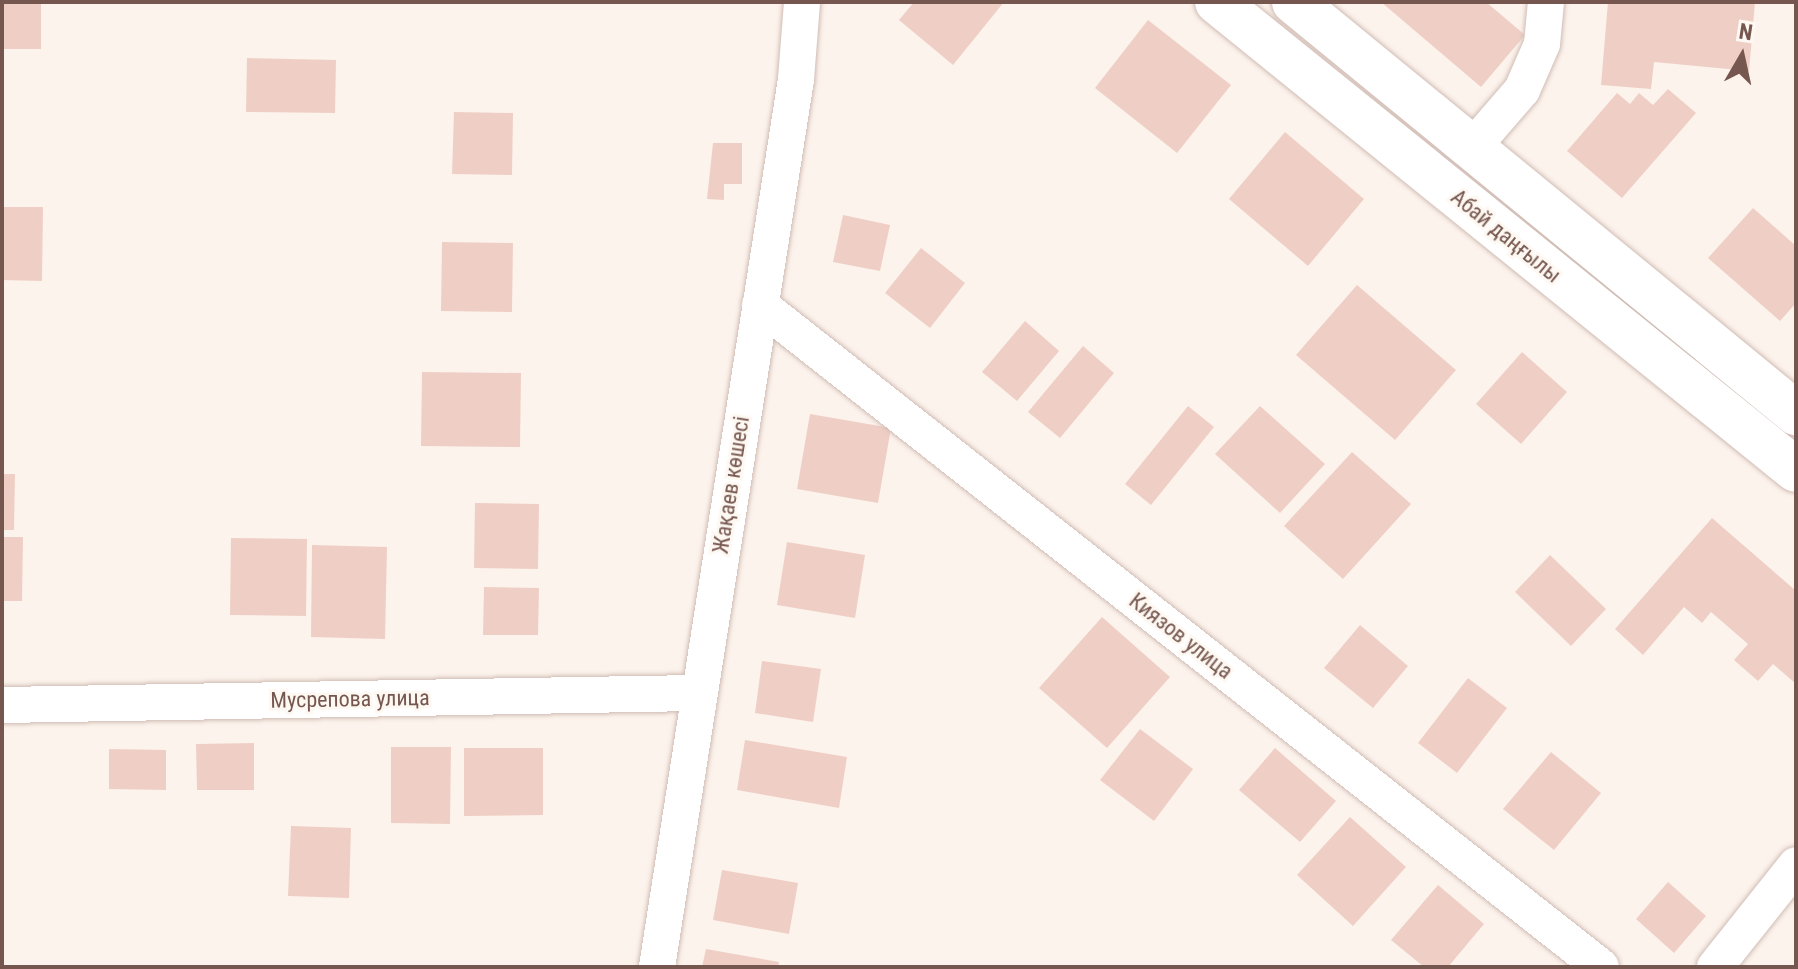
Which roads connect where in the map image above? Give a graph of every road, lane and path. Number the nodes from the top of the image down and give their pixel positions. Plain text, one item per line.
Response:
1 (802, 2) edge
2 (1217, 2) edge
3 (1294, 2) edge
4 (1546, 2) edge
5 (1471, 149) junction
6 (760, 305) junction
7 (1796, 413) edge
8 (1796, 470) edge
9 (697, 693) junction
10 (2, 705) edge
11 (1796, 865) edge
12 (657, 967) edge
13 (1601, 967) edge
14 (1715, 967) edge

1 - 6 street, Жақаев көшесі
2 - 8 street, Абай даңғылы
3 - 5 street, Абай даңғылы
4 - 5 street
5 - 7 street, Абай даңғылы
6 - 9 street, Жақаев көшесі
6 - 13 street, Киязов улица
9 - 10 street, Мусрепова улица
9 - 12 street, Жақаев көшесі
11 - 14 street

